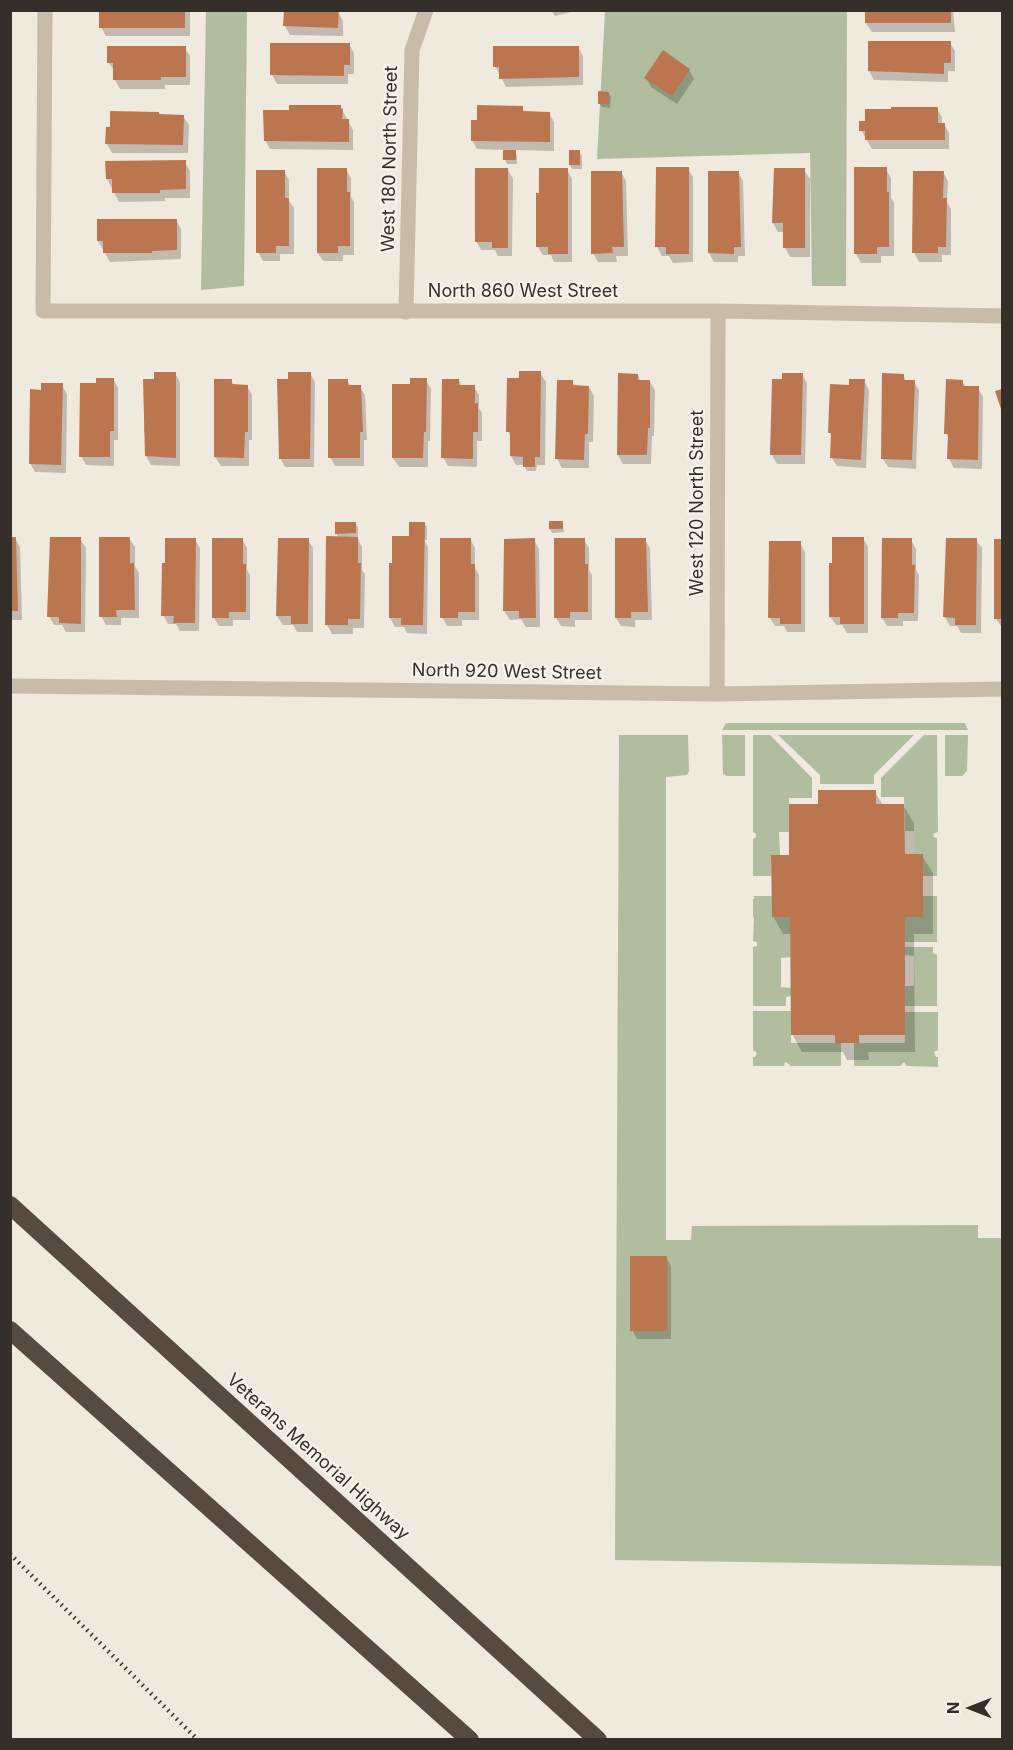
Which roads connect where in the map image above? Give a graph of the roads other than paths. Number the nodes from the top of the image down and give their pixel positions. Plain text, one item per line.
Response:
1 (45, 10) edge
2 (426, 10) edge
3 (718, 311) junction
4 (406, 312) junction
5 (1002, 316) edge
6 (10, 686) edge
7 (1002, 689) edge
8 (717, 694) junction
9 (10, 1205) edge
10 (10, 1330) edge
11 (470, 1740) edge
12 (598, 1740) edge

1 - 4 street, North 860 West Street
2 - 4 street, West 180 North Street
3 - 4 street, North 860 West Street
3 - 5 street, North 860 West Street
3 - 8 street, West 120 North Street
6 - 8 street, North 920 West Street
7 - 8 street, North 920 West Street
9 - 12 highway, Veterans Memorial Highway
10 - 11 highway

